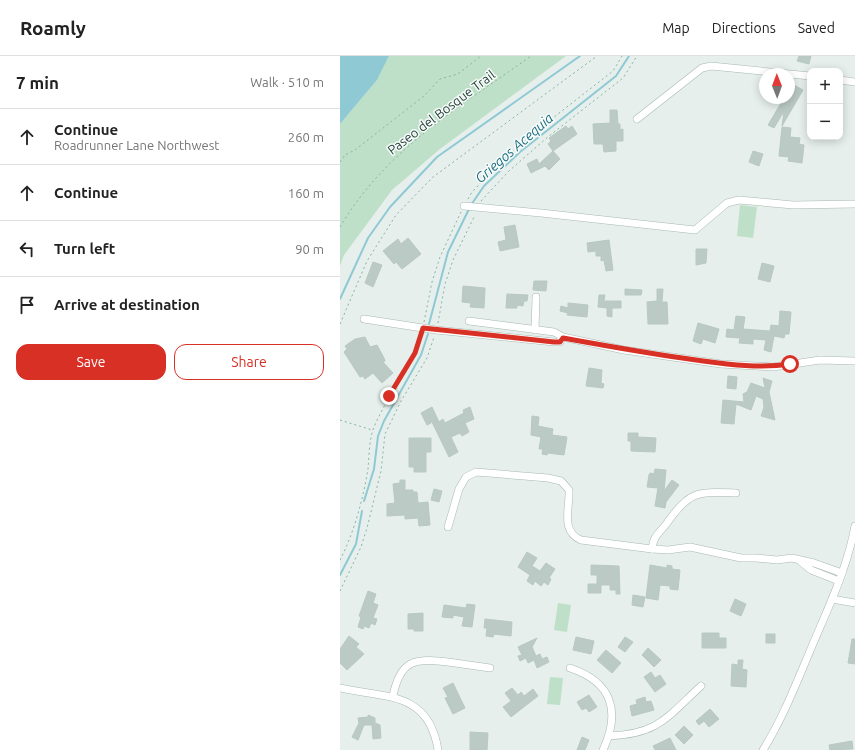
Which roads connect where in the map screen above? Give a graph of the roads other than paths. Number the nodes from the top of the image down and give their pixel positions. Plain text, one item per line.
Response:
1 (807, 76) edge
2 (843, 80) edge
3 (855, 82) edge
4 (637, 118) dead end
5 (855, 204) edge
6 (466, 206) road end
7 (536, 297) dead end
8 (364, 319) dead end
9 (469, 321) dead end
10 (535, 330) junction
11 (563, 338) junction
12 (855, 361) edge
13 (736, 493) dead end
14 (855, 526) edge
15 (448, 528) dead end
16 (652, 549) junction
17 (798, 560) junction
18 (842, 573) junction
19 (839, 581) junction
20 (832, 599) junction
21 (855, 603) edge
22 (490, 668) dead end
23 (570, 668) dead end
24 (701, 686) dead end
25 (340, 688) edge
26 (393, 696) junction
27 (609, 736) junction
28 (438, 750) edge
29 (603, 750) edge
30 (763, 750) edge

1 - 4 street
2 - 3 street
5 - 6 street
7 - 10 street
8 - 11 street
9 - 10 street
10 - 11 street
11 - 12 street
13 - 16 street
14 - 18 street
15 - 16 street
16 - 17 street
17 - 18 street
17 - 19 street
18 - 19 street
19 - 20 street
20 - 21 street
20 - 30 street
22 - 26 street
23 - 27 street
24 - 27 street
25 - 26 street
26 - 28 street
27 - 29 street

